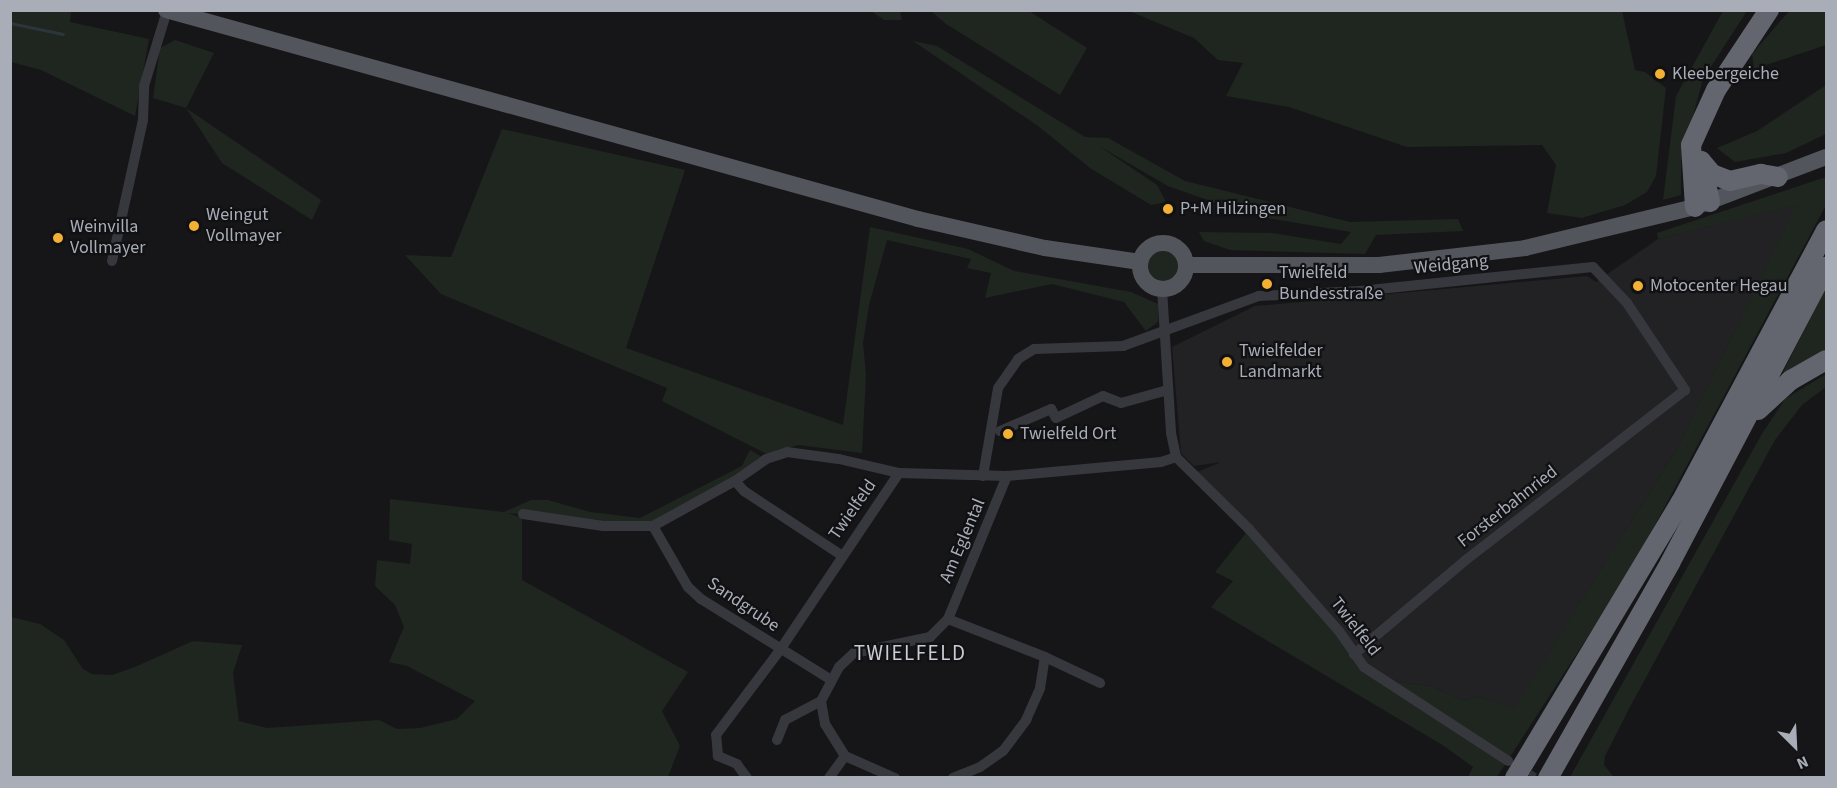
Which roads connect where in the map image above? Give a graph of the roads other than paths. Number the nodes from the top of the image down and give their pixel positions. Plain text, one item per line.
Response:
1 (1769, 10) edge
2 (166, 11) edge
3 (1698, 130) junction
4 (1819, 160) edge
5 (1701, 161) junction
6 (1778, 177) junction
7 (1702, 205) junction
8 (1827, 230) edge
9 (112, 261) dead end
10 (1140, 262) junction
11 (1186, 265) junction
12 (1827, 267) edge
13 (1162, 289) junction
14 (1165, 333) junction
15 (1827, 360) edge
16 (1168, 390) junction
17 (1685, 390) joint
18 (1750, 414) junction
19 (1000, 431) dead end
20 (1176, 456) junction
21 (899, 473) junction
22 (983, 476) junction
23 (1007, 476) junction
24 (735, 481) junction
25 (523, 514) dead end
26 (653, 526) junction
27 (841, 555) junction
28 (948, 619) junction
29 (780, 650) junction
30 (1353, 654) junction
31 (1045, 657) junction
32 (831, 680) junction
33 (1100, 683) dead end
34 (821, 701) junction
35 (777, 740) dead end
36 (845, 756) junction
37 (1512, 769) edge
38 (983, 772) edge
39 (747, 777) edge
40 (829, 777) edge
41 (895, 777) edge
42 (953, 777) edge
43 (1548, 777) edge

1 - 3 highway
2 - 9 street
2 - 10 main road
3 - 5 highway
3 - 7 highway
4 - 6 main road
5 - 6 highway
5 - 7 highway
6 - 7 main road
7 - 11 main road
8 - 37 highway
10 - 11 main road
10 - 13 main road
11 - 13 main road
12 - 18 highway
13 - 14 street
14 - 16 street
14 - 17 street, Weidgang
14 - 22 street, Am Eglental
15 - 18 highway
16 - 19 street
16 - 20 street
17 - 30 street, Forsterbahnried
18 - 43 highway
20 - 23 street, Twielfeld
20 - 30 street, Twielfeld
21 - 22 street, Twielfeld
21 - 24 street
21 - 27 street, Twielfeld
22 - 23 street, Twielfeld
23 - 28 street, Am Eglental
24 - 26 street
24 - 27 street
25 - 26 street
26 - 29 street, Sandgrube
27 - 29 street, Twielfeld
28 - 31 street
28 - 32 street, Am Eglental
29 - 32 street
29 - 39 street, Twielfeld
30 - 37 street, Twielfeld
31 - 33 street
31 - 38 street
32 - 34 street, Am Eglental
34 - 35 street
34 - 36 street
36 - 40 street
36 - 41 street
38 - 42 street

